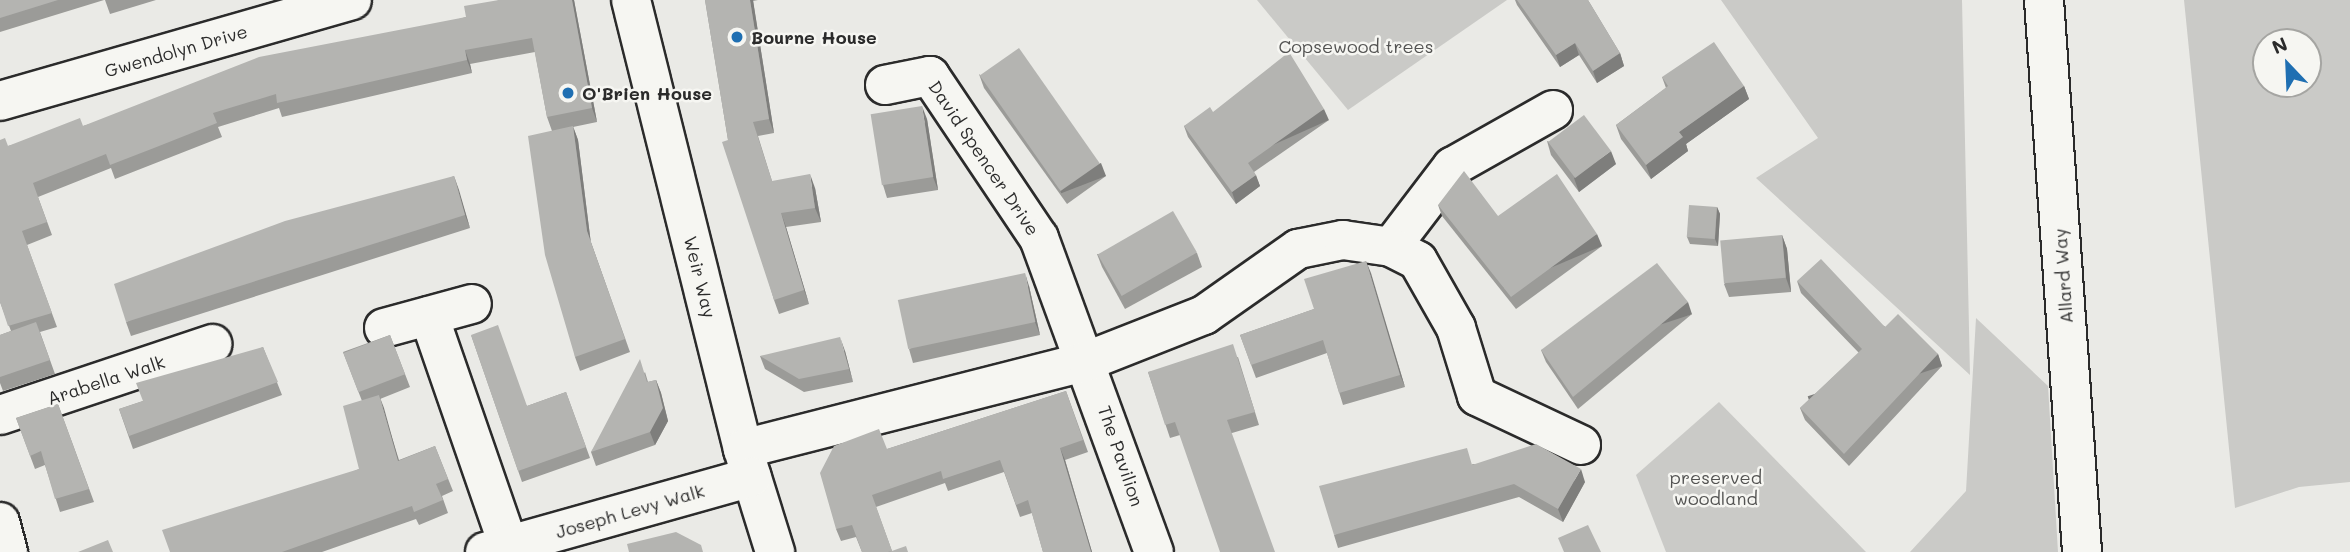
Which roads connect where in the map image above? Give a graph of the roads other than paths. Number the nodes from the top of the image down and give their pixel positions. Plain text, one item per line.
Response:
1 (352, 0) edge
2 (631, 0) edge
3 (2044, 0) edge
4 (885, 85) dead end
5 (0, 101) edge
6 (1553, 110) dead end
7 (1391, 247) junction
8 (472, 304) dead end
9 (429, 316) junction
10 (384, 328) dead end
11 (212, 344) dead end
12 (1087, 360) junction
13 (0, 415) edge
14 (1581, 445) dead end
15 (747, 463) junction
16 (0, 522) edge
17 (496, 548) edge
18 (8, 552) edge
19 (775, 552) edge
20 (1154, 552) edge
21 (2082, 552) edge

1 - 5 street, Gwendolyn Drive
2 - 15 street, Weir Way
3 - 21 street, Allard Way
4 - 12 street, David Spencer Drive
6 - 7 street
7 - 12 street
7 - 14 street
8 - 9 street
9 - 10 street
9 - 17 street, Joseph Levy Walk
11 - 13 street, Arabella Walk
12 - 15 street
12 - 20 street, The Pavilion
15 - 17 street, Joseph Levy Walk
15 - 19 street, Weir Way
16 - 18 street

